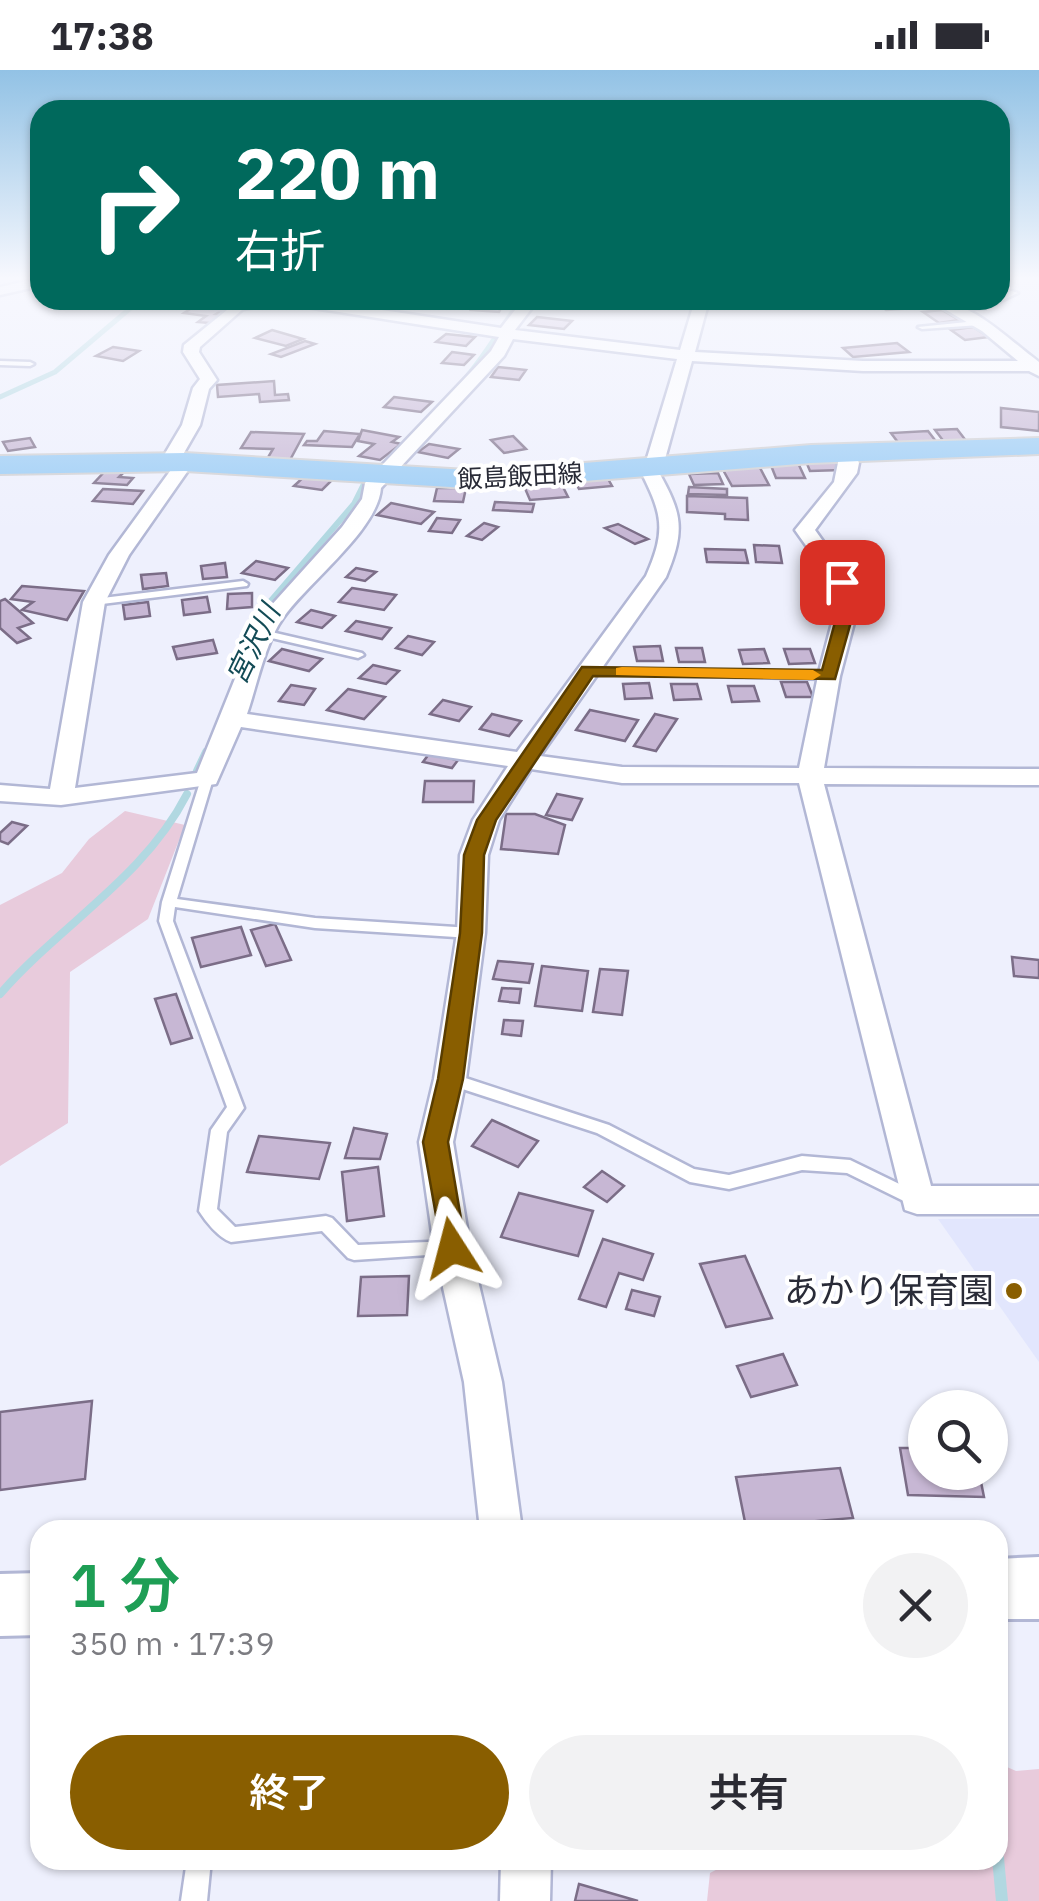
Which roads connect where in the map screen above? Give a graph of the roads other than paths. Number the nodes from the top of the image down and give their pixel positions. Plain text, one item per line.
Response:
1 (198, 362) edge
2 (488, 362) edge
3 (686, 362) edge
4 (787, 362) edge
5 (0, 363) edge
6 (1035, 363) edge
7 (30, 364) dead end
8 (1039, 446) edge
9 (847, 452) junction
10 (177, 462) junction
11 (0, 465) edge
12 (648, 468) junction
13 (382, 476) junction
14 (243, 584) dead end
15 (94, 602) junction
16 (267, 634) junction
17 (358, 655) dead end
18 (588, 671) junction
19 (829, 676) junction
20 (233, 719) junction
21 (524, 760) junction
22 (1039, 776) edge
23 (810, 777) junction
24 (207, 779) junction
25 (0, 793) edge
26 (60, 797) junction
27 (168, 902) junction
28 (471, 933) junction
29 (450, 1079) junction
30 (917, 1200) junction
31 (1039, 1200) edge
32 (452, 1248) junction
33 (500, 1520) edge
34 (1039, 1588) edge
35 (1008, 1589) edge
36 (30, 1604) edge
37 (0, 1605) edge
38 (198, 1870) edge
39 (526, 1870) edge
40 (194, 1901) edge
41 (525, 1901) edge

1 - 10 street
2 - 13 street
3 - 12 street
4 - 6 street
5 - 7 lane
8 - 9 main road, 飯島飯田線
9 - 12 main road, 飯島飯田線
9 - 19 street
10 - 11 main road, 飯島飯田線
10 - 13 main road, 飯島飯田線
10 - 15 street
12 - 13 main road, 飯島飯田線
12 - 18 street
13 - 16 street
14 - 15 lane
15 - 26 street
16 - 17 lane
16 - 20 street
18 - 19 lane
18 - 21 street
19 - 23 street
20 - 21 street
20 - 24 street
21 - 23 street
21 - 28 street
22 - 23 street
23 - 30 street
24 - 26 street
24 - 27 lane
25 - 26 street
27 - 28 lane
27 - 32 lane
28 - 29 street
29 - 30 lane
29 - 32 street
30 - 31 street
32 - 33 street
34 - 35 street
36 - 37 street
38 - 40 lane
39 - 41 street

